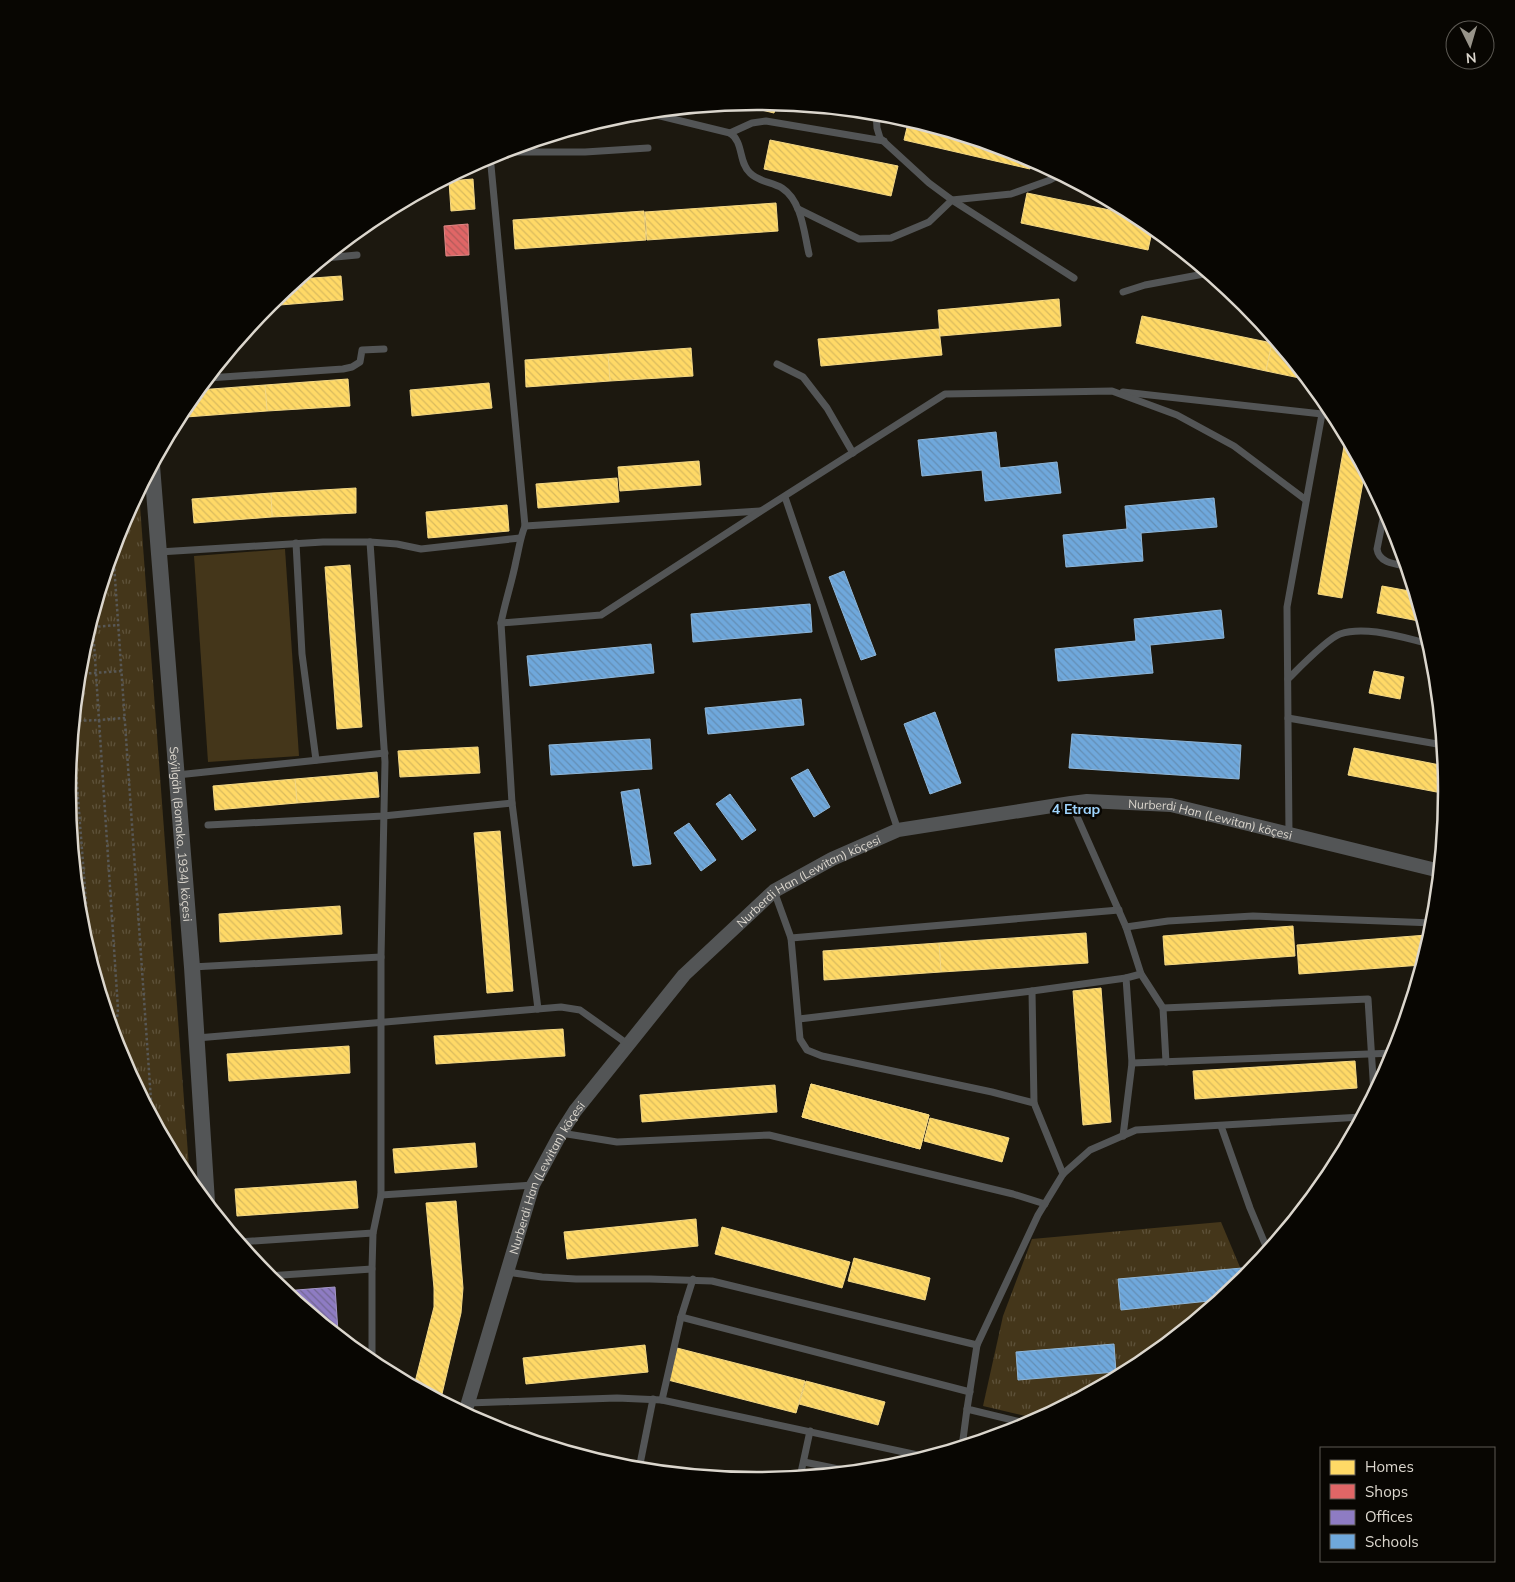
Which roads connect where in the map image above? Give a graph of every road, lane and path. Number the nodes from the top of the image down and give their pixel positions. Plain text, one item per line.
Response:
1 (664, 117) edge
2 (877, 121) edge
3 (730, 133) junction
4 (884, 141) junction
5 (648, 148) dead end
6 (523, 152) edge
7 (491, 165) edge
8 (1054, 178) edge
9 (952, 200) junction
10 (798, 209) junction
11 (809, 254) dead end
12 (357, 255) dead end
13 (335, 257) edge
14 (1202, 275) edge
15 (1074, 278) dead end
16 (1123, 292) dead end
17 (384, 349) dead end
18 (777, 364) dead end
19 (216, 377) edge
20 (1112, 391) junction
21 (1322, 414) junction
22 (1325, 415) edge
23 (853, 453) junction
24 (153, 479) edge
25 (785, 497) junction
26 (1306, 500) junction
27 (761, 511) junction
28 (1383, 521) edge
29 (525, 526) junction
30 (520, 538) junction
31 (370, 542) junction
32 (296, 543) junction
33 (159, 552) junction
34 (115, 564) edge
35 (1400, 565) edge
36 (500, 623) junction
37 (119, 625) junction
38 (96, 627) edge
39 (93, 642) edge
40 (1422, 642) edge
41 (122, 671) junction
42 (96, 673) junction
43 (87, 674) edge
44 (1288, 679) junction
45 (125, 718) junction
46 (1288, 718) junction
47 (99, 720) junction
48 (80, 721) edge
49 (1437, 744) edge
50 (385, 753) junction
51 (316, 760) junction
52 (176, 775) junction
53 (77, 779) edge
54 (512, 803) junction
55 (1071, 803) junction
56 (383, 816) junction
57 (208, 825) dead end
58 (898, 830) junction
59 (1289, 834) junction
60 (1434, 870) edge
61 (774, 891) junction
62 (86, 908) edge
63 (1119, 910) junction
64 (1426, 923) edge
65 (1126, 926) junction
66 (791, 938) junction
67 (381, 957) junction
68 (192, 967) junction
69 (1141, 974) junction
70 (1126, 978) junction
71 (1032, 991) junction
72 (1163, 1008) junction
73 (538, 1009) junction
74 (798, 1019) junction
75 (116, 1021) edge
76 (381, 1023) junction
77 (196, 1038) junction
78 (628, 1044) junction
79 (1386, 1053) edge
80 (1371, 1054) junction
81 (1166, 1062) junction
82 (1132, 1063) junction
83 (1373, 1081) edge
84 (151, 1099) edge
85 (1034, 1103) junction
86 (1355, 1117) edge
87 (1221, 1126) junction
88 (561, 1133) junction
89 (1123, 1136) junction
90 (1063, 1174) junction
91 (533, 1185) junction
92 (205, 1189) edge
93 (381, 1195) junction
94 (1044, 1204) junction
95 (373, 1233) junction
96 (246, 1242) edge
97 (1265, 1245) edge
98 (372, 1269) junction
99 (507, 1272) junction
100 (278, 1275) edge
101 (693, 1279) junction
102 (681, 1317) junction
103 (976, 1344) junction
104 (372, 1352) edge
105 (970, 1392) junction
106 (654, 1400) junction
107 (662, 1400) junction
108 (467, 1407) edge
109 (469, 1408) edge
110 (967, 1409) junction
111 (1016, 1421) edge
112 (810, 1431) junction
113 (963, 1440) edge
114 (913, 1454) edge
115 (641, 1461) edge
116 (804, 1462) junction
117 (832, 1468) edge
118 (802, 1471) edge

1 - 3 lane
2 - 4 lane
3 - 4 lane
3 - 10 lane
4 - 9 lane
5 - 6 lane
7 - 29 lane
8 - 9 lane
9 - 10 lane
9 - 15 lane
10 - 11 lane
12 - 13 lane
14 - 16 lane
17 - 19 lane
18 - 23 lane
20 - 21 lane
20 - 23 lane
20 - 26 lane
21 - 22 lane
21 - 26 lane
23 - 25 lane
24 - 33 street, Seýilgäh (Bomako, 1934) köçesi
25 - 27 lane
25 - 58 lane
26 - 44 lane
27 - 29 lane
27 - 36 lane
28 - 35 lane
29 - 30 lane
30 - 31 lane
30 - 36 lane
31 - 32 lane
31 - 50 lane
32 - 33 lane
32 - 51 lane
33 - 52 street, Seýilgäh (Bomako, 1934) köçesi
34 - 37 path
36 - 54 lane
37 - 38 path
37 - 41 path
39 - 42 path
40 - 44 lane
41 - 42 path
41 - 45 path
42 - 43 path
42 - 47 path
44 - 46 lane
45 - 47 path
45 - 84 path
46 - 49 lane
46 - 59 lane
47 - 48 path
47 - 75 path
50 - 51 lane
50 - 56 lane
51 - 52 lane
52 - 68 street, Seýilgäh (Bomako, 1934) köçesi
53 - 62 path
54 - 56 lane
54 - 73 lane
55 - 58 street, Nurberdi Han (Lewitan) köçesi
55 - 59 street, Nurberdi Han (Lewitan) köçesi
55 - 63 lane
56 - 57 lane
56 - 67 lane
58 - 61 street, Nurberdi Han (Lewitan) köçesi
59 - 60 street, Nurberdi Han (Lewitan) köçesi
61 - 66 lane
61 - 78 street, Nurberdi Han (Lewitan) köçesi
63 - 65 lane
63 - 66 lane
64 - 65 lane
65 - 69 lane
66 - 74 lane
67 - 68 lane
67 - 76 lane
68 - 77 street, Seýilgäh (Bomako, 1934) köçesi
69 - 70 lane
69 - 72 lane
70 - 71 lane
70 - 82 lane
71 - 74 lane
71 - 85 lane
72 - 80 lane
72 - 81 lane
73 - 76 lane
73 - 78 lane
74 - 85 lane
76 - 77 lane
76 - 93 lane
77 - 92 street, Seýilgäh (Bomako, 1934) köçesi
78 - 88 street, Nurberdi Han (Lewitan) köçesi
79 - 80 lane
80 - 81 lane
80 - 83 lane
81 - 82 lane
82 - 89 lane
85 - 90 lane
86 - 87 lane
87 - 89 lane
87 - 97 lane
88 - 91 street, Nurberdi Han (Lewitan) köçesi
88 - 94 lane
89 - 90 lane
90 - 94 lane
91 - 93 lane
91 - 99 street, Nurberdi Han (Lewitan) köçesi
93 - 95 lane
94 - 103 lane
95 - 96 lane
95 - 98 lane
98 - 100 lane
98 - 104 lane
99 - 101 lane
99 - 108 street, Nurberdi Han (Lewitan) köçesi
101 - 102 lane
101 - 103 lane
102 - 105 lane
102 - 107 lane
103 - 105 lane
105 - 110 lane
106 - 107 lane
106 - 109 lane
106 - 115 lane
107 - 112 lane
110 - 111 lane
110 - 113 lane
112 - 114 lane
112 - 116 lane
116 - 117 lane
116 - 118 lane

